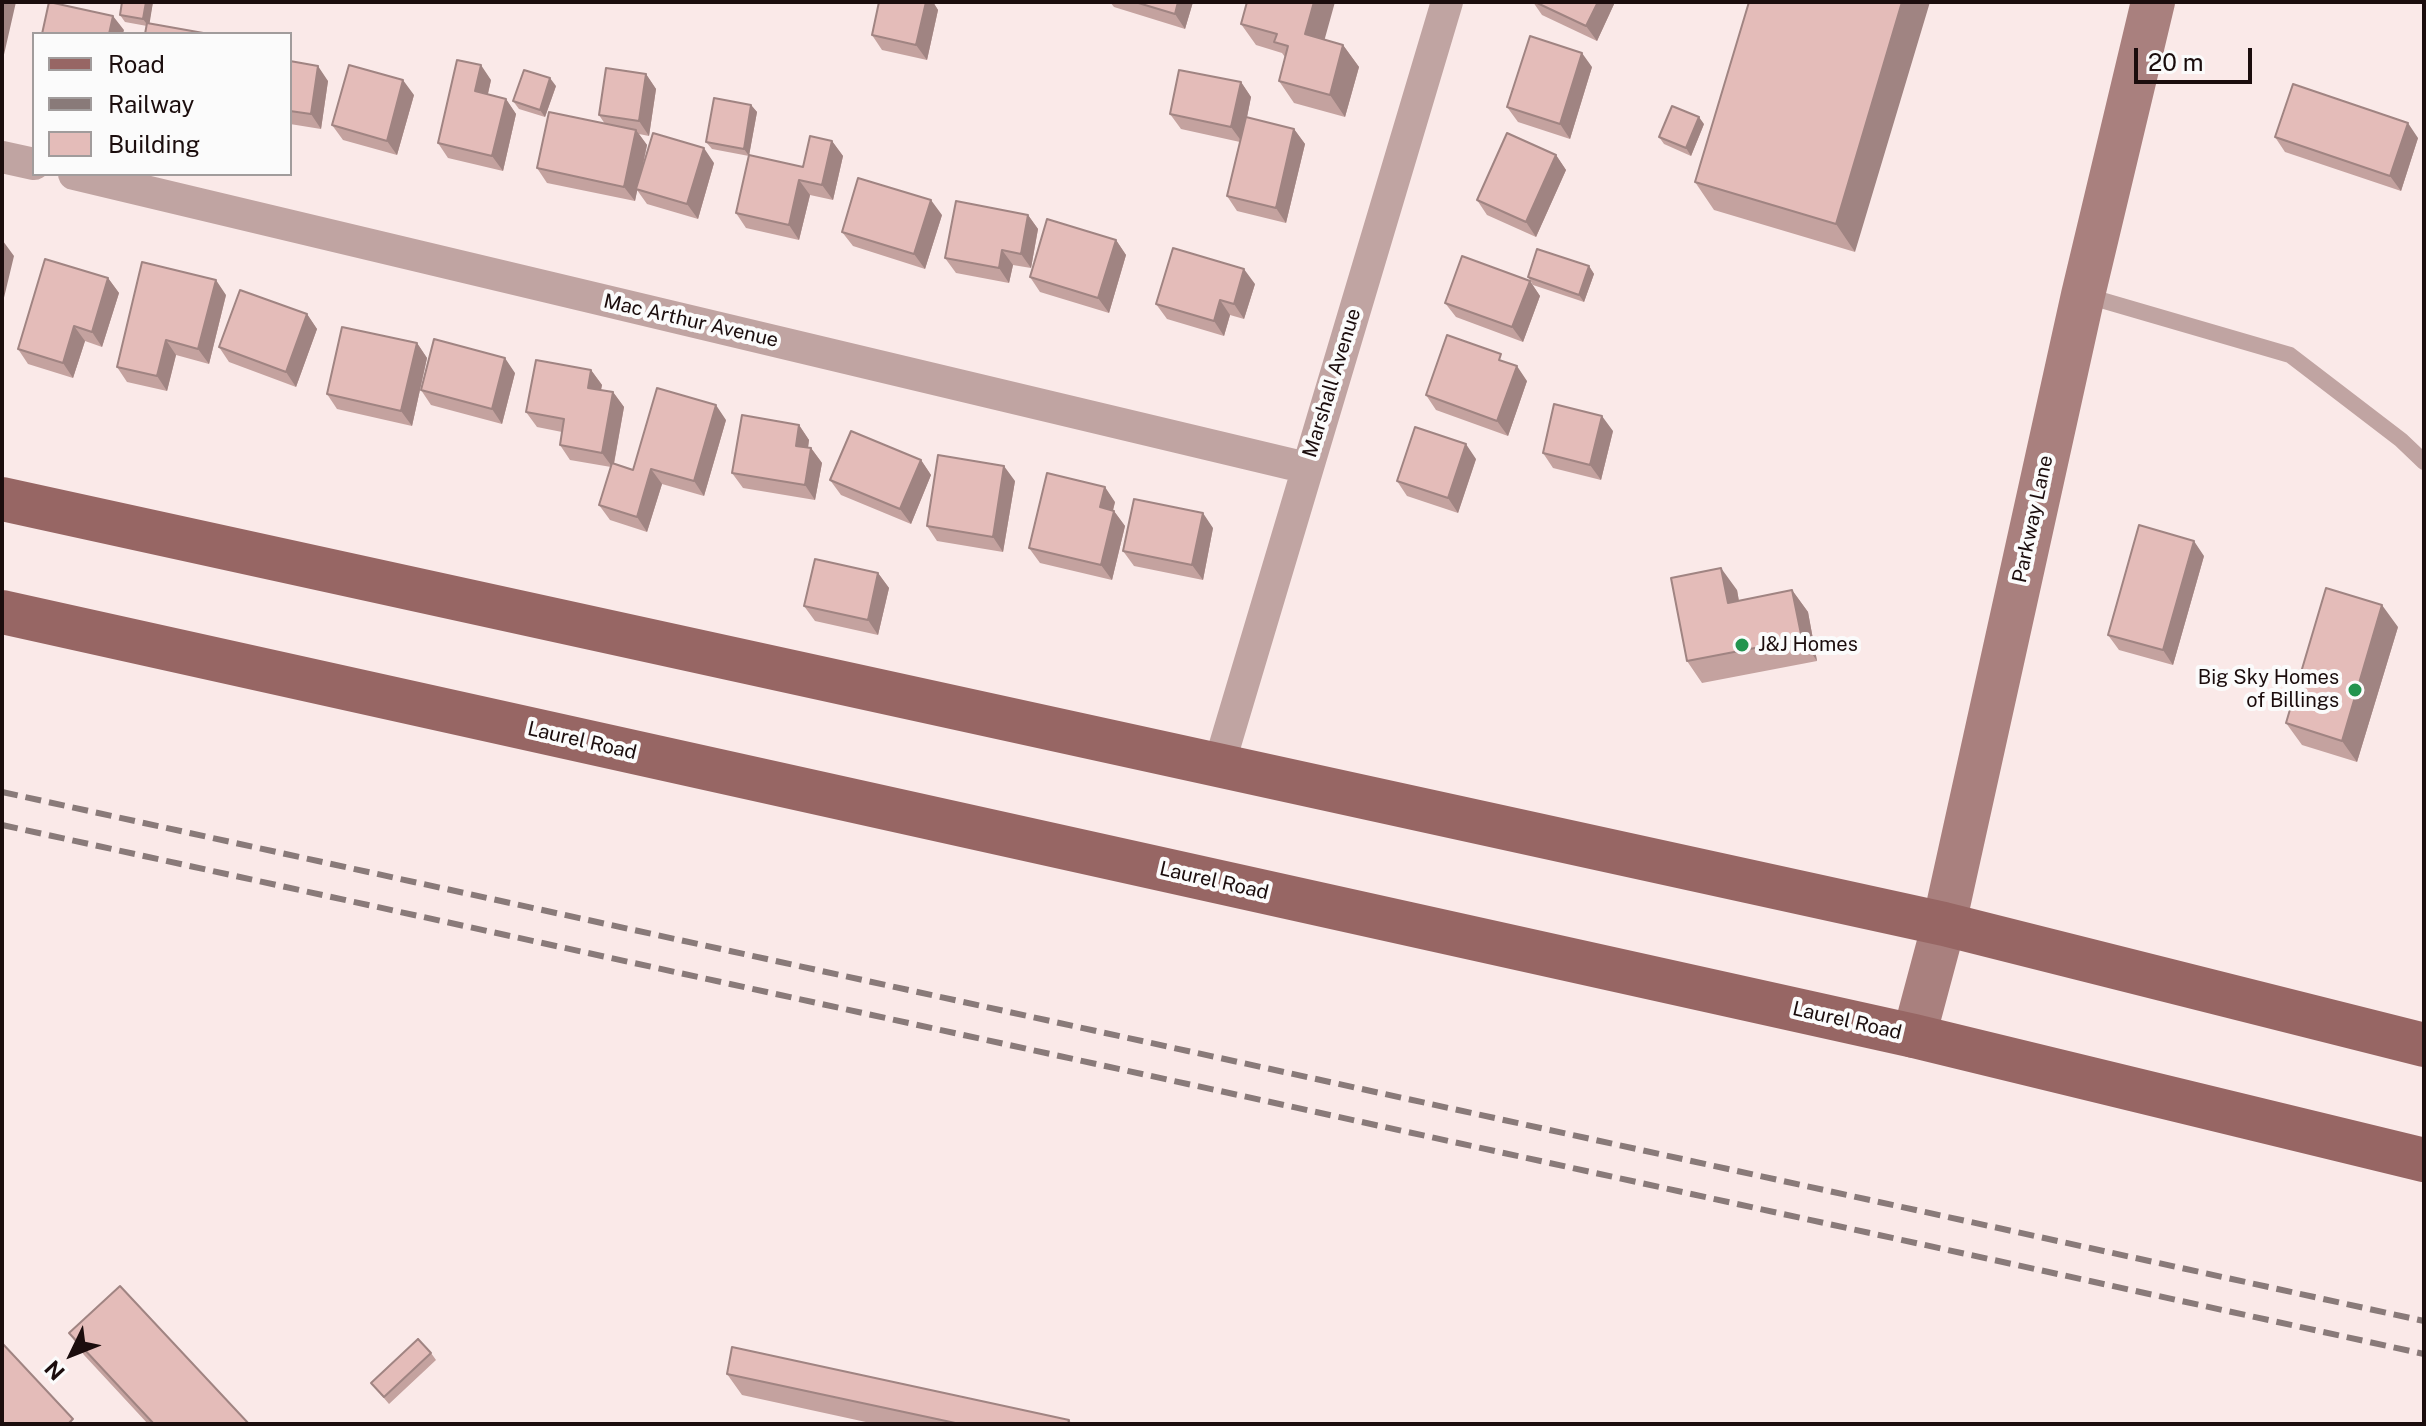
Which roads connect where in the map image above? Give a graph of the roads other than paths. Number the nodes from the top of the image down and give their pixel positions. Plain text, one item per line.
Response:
1 (2153, 2) edge
2 (1443, 4) edge
3 (2, 157) edge
4 (32, 164) edge
5 (82, 176) edge
6 (2083, 295) junction
7 (2424, 462) edge
8 (1307, 468) junction
9 (2, 499) edge
10 (2, 612) edge
11 (1219, 765) junction
12 (1944, 924) junction
13 (1914, 1036) junction
14 (2424, 1045) edge
15 (2424, 1160) edge

1 - 6 main road, Parkway Lane
2 - 8 street, Marshall Avenue
3 - 4 street
5 - 8 street, Mac Arthur Avenue
6 - 7 lane
6 - 12 main road, Parkway Lane
8 - 11 street, Marshall Avenue
9 - 11 main road
10 - 13 main road, Laurel Road
11 - 12 main road
12 - 13 main road, Parkway Lane
12 - 14 main road
13 - 15 main road, Laurel Road

